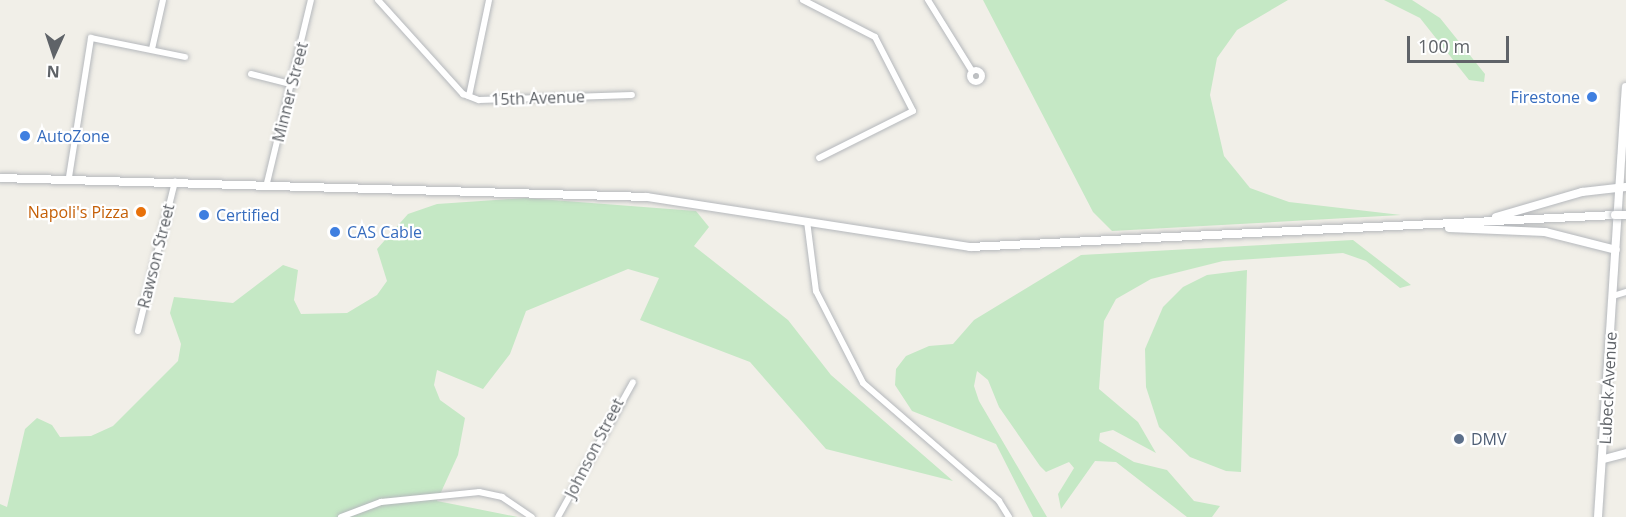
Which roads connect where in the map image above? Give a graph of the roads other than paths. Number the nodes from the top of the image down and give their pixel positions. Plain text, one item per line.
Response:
1 (163, 0) edge
2 (311, 0) edge
3 (378, 0) edge
4 (489, 0) edge
5 (803, 0) edge
6 (928, 0) edge
7 (152, 49) junction
8 (185, 57) dead end
9 (972, 72) dead end
10 (250, 74) dead end
11 (294, 85) junction
12 (1626, 87) edge
13 (632, 94) dead end
14 (469, 96) junction
15 (819, 158) dead end
16 (1624, 174) edge
17 (69, 177) junction
18 (0, 178) edge
19 (175, 181) junction
20 (267, 183) junction
21 (1624, 187) edge
22 (1626, 215) edge
23 (1618, 219) junction
24 (807, 221) junction
25 (1437, 225) junction
26 (1616, 250) junction
27 (1626, 292) edge
28 (1613, 296) junction
29 (138, 332) dead end
30 (633, 382) dead end
31 (1626, 453) edge
32 (1604, 459) junction
33 (340, 517) edge
34 (532, 517) edge
35 (558, 517) edge
36 (1009, 517) edge
37 (1598, 517) edge

1 - 7 street
2 - 11 street, Minner Street
3 - 14 street, 15th Avenue
4 - 14 street
5 - 15 street
6 - 9 street
7 - 8 street
7 - 17 street
10 - 11 street
11 - 20 street, Minner Street
12 - 16 main road, Lubeck Avenue
13 - 14 street, 15th Avenue
16 - 21 main road, Lubeck Avenue
17 - 18 main road
17 - 19 main road
19 - 20 main road
19 - 29 street, Rawson Street
20 - 24 main road
21 - 23 main road, Lubeck Avenue
21 - 25 main road
22 - 23 main road, bridge
23 - 25 main road
23 - 26 main road, Lubeck Avenue
24 - 25 main road
24 - 36 street
25 - 26 main road
26 - 28 main road, Lubeck Avenue
27 - 28 street
28 - 32 main road, Lubeck Avenue
30 - 35 street, Johnson Street
31 - 32 main road
32 - 37 main road, Lubeck Avenue
33 - 34 street

